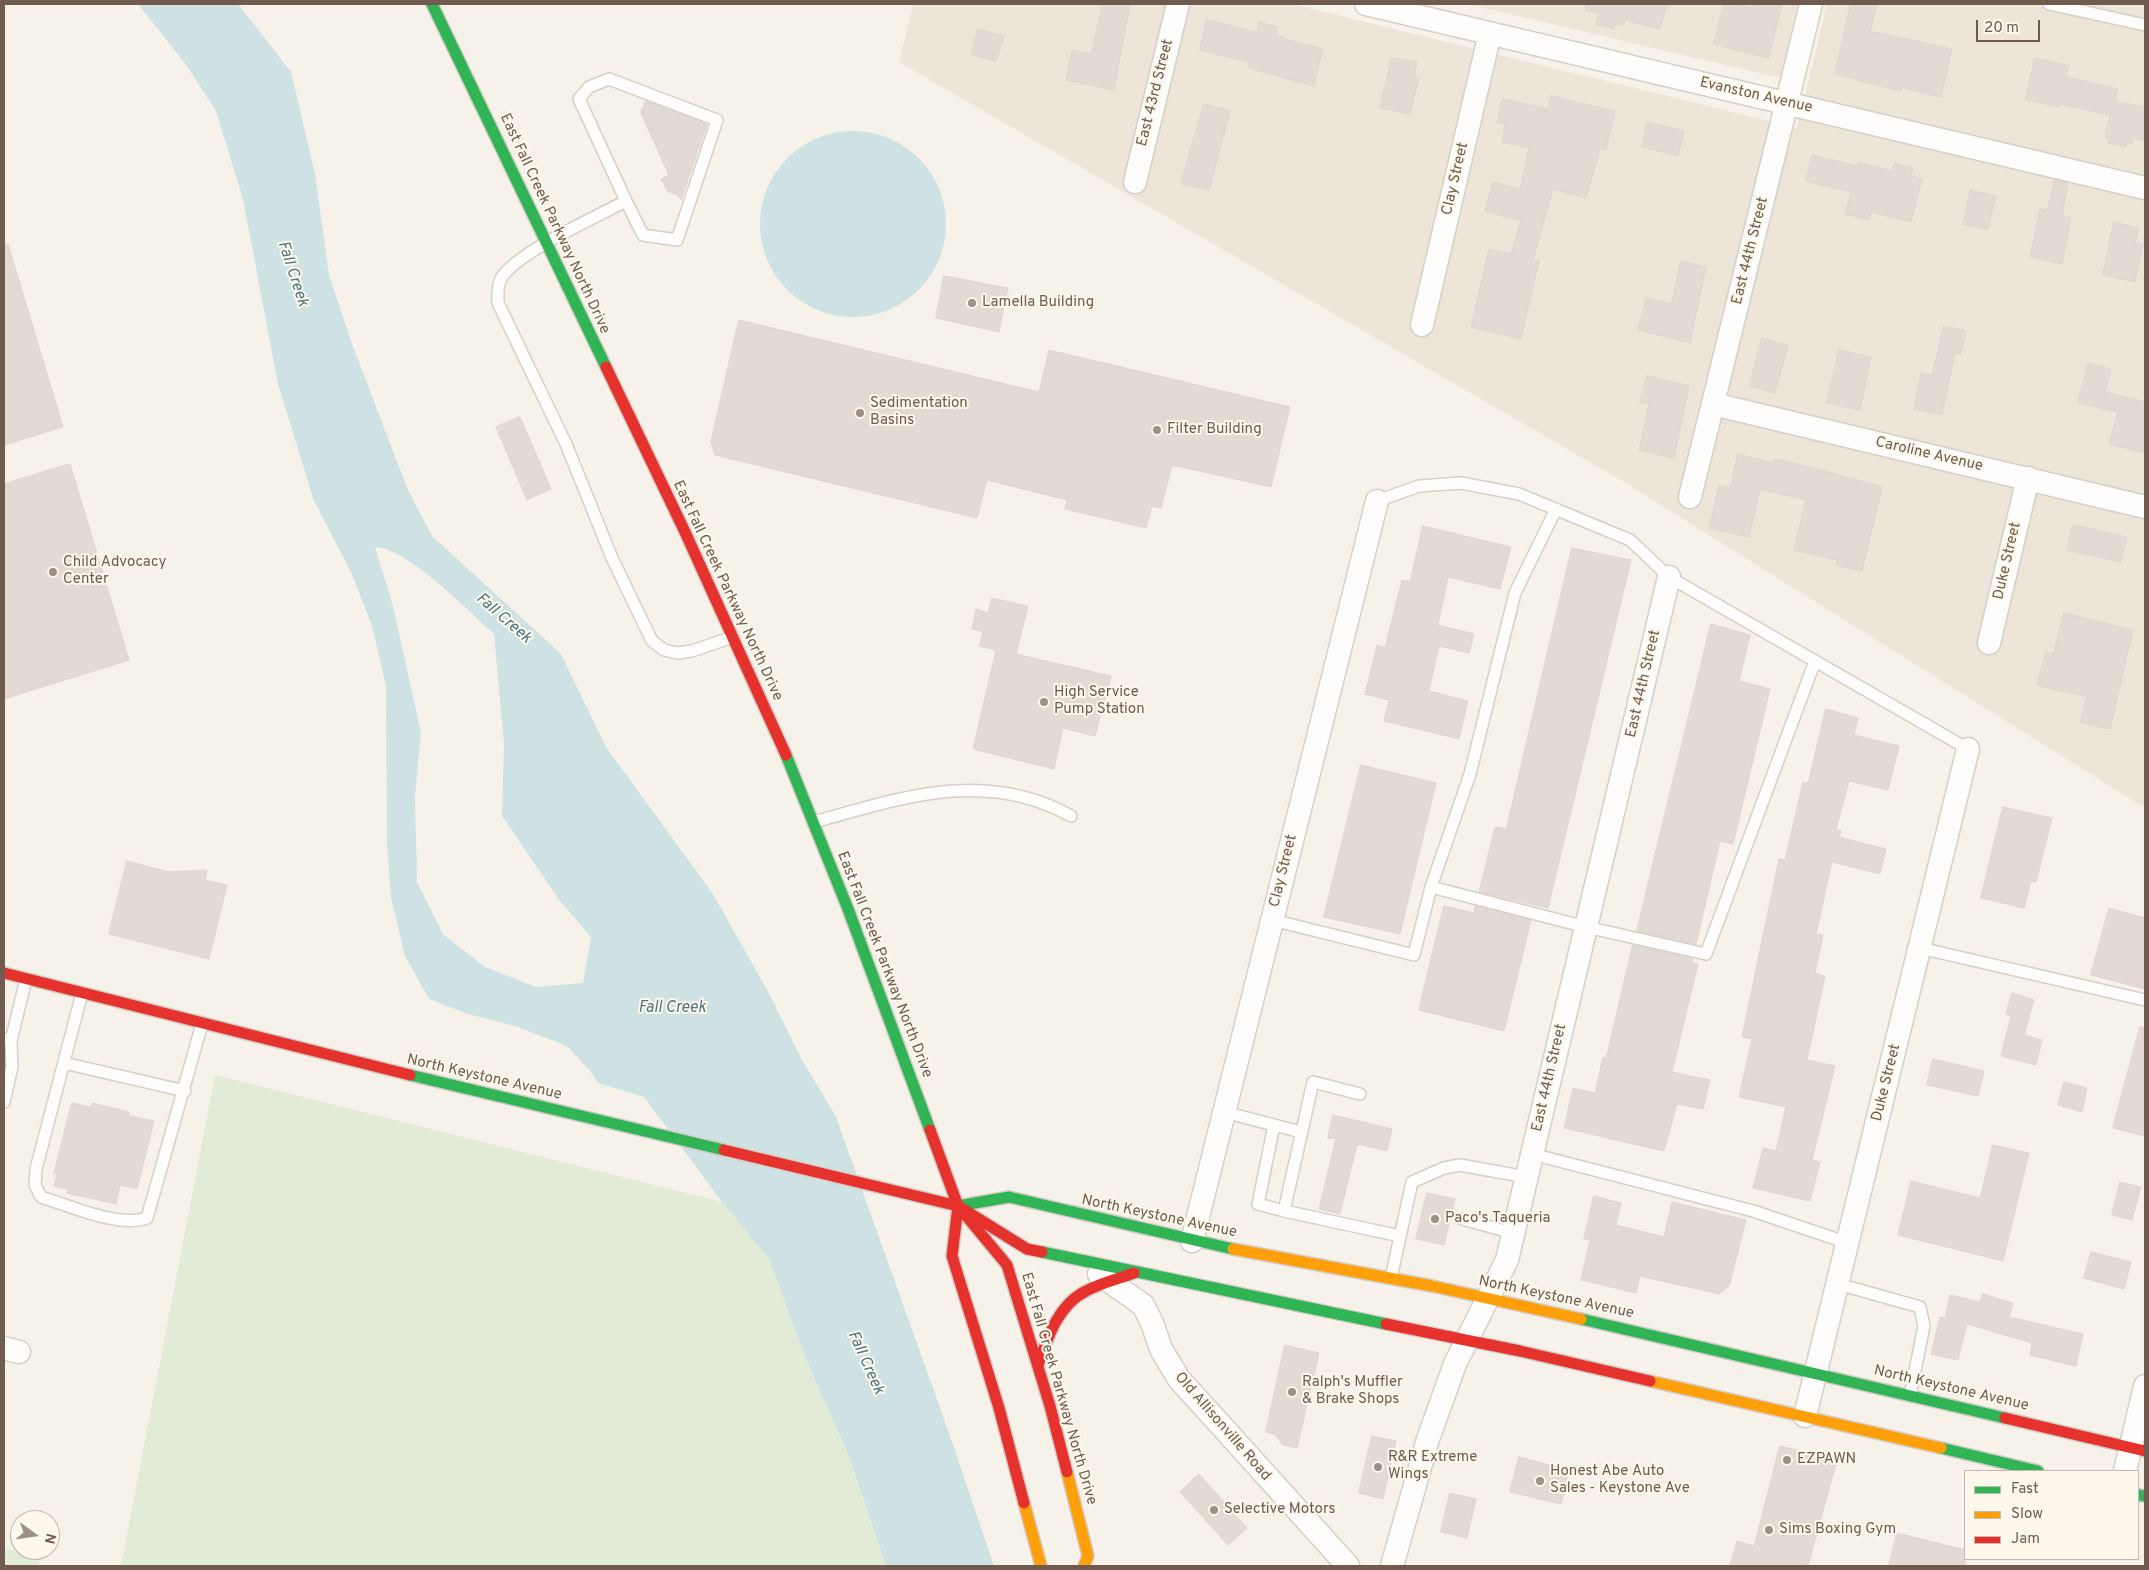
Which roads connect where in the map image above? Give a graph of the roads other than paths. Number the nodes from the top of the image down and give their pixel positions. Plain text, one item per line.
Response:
1 (432, 4) edge
2 (1178, 4) edge
3 (1366, 4) edge
4 (1811, 4) edge
5 (2048, 4) edge
6 (2145, 26) edge
7 (1490, 33) junction
8 (1787, 103) junction
9 (1135, 182) dead end
10 (2145, 188) edge
11 (626, 201) junction
12 (547, 243) junction
13 (1422, 325) dead end
14 (1713, 404) junction
15 (2028, 478) junction
16 (1690, 497) dead end
17 (1376, 501) joint
18 (2145, 507) edge
19 (1556, 509) junction
20 (1669, 577) junction
21 (733, 637) junction
22 (1989, 643) dead end
23 (1815, 661) junction
24 (1968, 749) joint
25 (1071, 816) dead end
26 (814, 822) junction
27 (1431, 887) junction
28 (1272, 920) junction
29 (1586, 927) junction
30 (1920, 948) junction
31 (4, 973) edge
32 (26, 979) junction
33 (82, 994) junction
34 (2145, 1000) edge
35 (202, 1024) junction
36 (7, 1040) edge
37 (64, 1062) junction
38 (184, 1091) junction
39 (1360, 1094) dead end
40 (4, 1102) edge
41 (1224, 1112) junction
42 (1274, 1125) junction
43 (1301, 1132) junction
44 (1532, 1154) junction
45 (1526, 1177) junction
46 (958, 1206) junction
47 (1284, 1211) junction
48 (1462, 1219) dead end
49 (1513, 1233) junction
50 (1400, 1236) junction
51 (1192, 1241) junction
52 (1848, 1243) junction
53 (1084, 1262) junction
54 (1134, 1273) junction
55 (1391, 1278) junction
56 (1110, 1283) junction
57 (1838, 1284) junction
58 (1488, 1298) junction
59 (1466, 1340) junction
60 (1038, 1365) junction
61 (1816, 1373) junction
62 (2145, 1386) edge
63 (1910, 1395) junction
64 (1805, 1416) junction
65 (2138, 1449) edge
66 (2034, 1470) edge
67 (2126, 1470) edge
68 (1041, 1566) edge
69 (1084, 1566) edge
70 (1348, 1566) edge
71 (1392, 1566) edge

1 - 12 main road, East Fall Creek Parkway North Drive
2 - 9 street, East 43rd Street
3 - 7 street, Evanston Avenue
4 - 8 street, East 44th Street
5 - 6 lane
7 - 8 street, Evanston Avenue
7 - 13 street, Clay Street
8 - 10 street, Evanston Avenue
8 - 14 street, East 44th Street
11 - 11 lane
11 - 12 lane
12 - 21 main road, East Fall Creek Parkway North Drive
12 - 21 lane
14 - 15 street, Caroline Avenue
14 - 16 street, East 44th Street
15 - 18 street, Caroline Avenue
15 - 22 street, Duke Street
17 - 19 lane
17 - 28 street, Clay Street
19 - 20 lane
19 - 27 lane
20 - 23 lane
20 - 29 street, East 44th Street
21 - 26 main road, East Fall Creek Parkway North Drive
23 - 24 lane
23 - 29 lane
24 - 30 street, Duke Street
25 - 26 lane
26 - 46 main road, East Fall Creek Parkway North Drive
27 - 28 lane
27 - 29 lane
28 - 41 street, Clay Street
29 - 44 street, East 44th Street
30 - 34 lane
30 - 52 street, Duke Street
31 - 32 main road, North Keystone Avenue
32 - 33 main road, North Keystone Avenue
32 - 36 lane
33 - 35 main road, North Keystone Avenue
33 - 37 lane
35 - 38 lane
35 - 46 main road, North Keystone Avenue
36 - 40 lane
37 - 38 lane
37 - 38 lane
39 - 43 lane
41 - 42 lane
41 - 51 street, Clay Street
42 - 43 lane
42 - 47 lane
43 - 47 lane
44 - 45 street, East 44th Street
44 - 52 lane
45 - 49 street, East 44th Street
45 - 50 lane
46 - 51 main road, North Keystone Avenue
46 - 53 main road, North Keystone Avenue
46 - 60 main road, East Fall Creek Parkway North Drive
46 - 68 main road, East Fall Creek Parkway North Drive
47 - 50 lane
48 - 49 lane
49 - 58 street, East 44th Street
50 - 55 lane
51 - 55 main road, North Keystone Avenue
52 - 57 street, Duke Street
53 - 54 main road, North Keystone Avenue
53 - 56 street, Old Allisonville Road
54 - 56 main road
54 - 59 main road, North Keystone Avenue
55 - 58 main road, North Keystone Avenue
56 - 60 main road
56 - 70 street, Old Allisonville Road
57 - 61 street, Duke Street
57 - 63 lane
58 - 59 street, East 44th Street
58 - 61 main road, North Keystone Avenue
59 - 64 main road, North Keystone Avenue
59 - 71 street, East 44th Street
60 - 69 main road, East Fall Creek Parkway North Drive
61 - 63 main road, North Keystone Avenue
61 - 64 street, Duke Street
62 - 65 street
63 - 65 main road, North Keystone Avenue
64 - 66 main road, North Keystone Avenue
65 - 67 street

